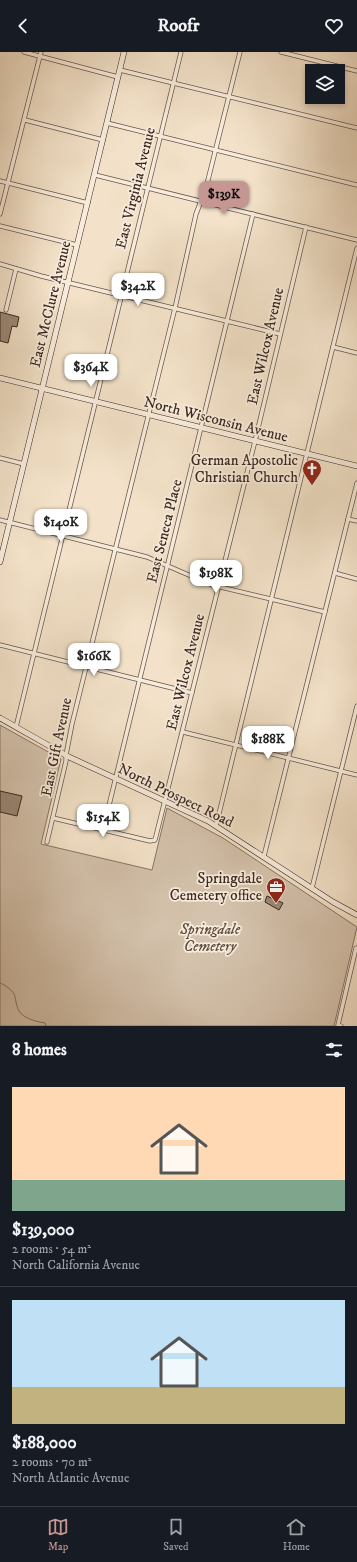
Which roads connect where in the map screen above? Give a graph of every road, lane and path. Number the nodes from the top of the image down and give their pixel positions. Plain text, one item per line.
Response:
1 (24, 52) edge
2 (124, 52) edge
3 (180, 52) edge
4 (240, 52) edge
5 (281, 52) edge
6 (40, 54) edge
7 (120, 70) junction
8 (357, 71) edge
9 (118, 76) junction
10 (173, 82) junction
11 (229, 96) junction
12 (24, 120) junction
13 (107, 122) junction
14 (357, 128) edge
15 (160, 136) junction
16 (103, 140) junction
17 (216, 149) junction
18 (95, 175) junction
19 (0, 181) edge
20 (8, 183) junction
21 (357, 185) edge
22 (147, 188) junction
23 (202, 201) junction
24 (88, 203) junction
25 (0, 214) edge
26 (253, 214) junction
27 (0, 226) edge
28 (306, 228) junction
29 (357, 240) edge
30 (77, 245) junction
31 (357, 248) edge
32 (0, 264) edge
33 (16, 269) junction
34 (68, 282) junction
35 (121, 294) junction
36 (175, 308) junction
37 (6, 310) dead end
38 (227, 321) junction
39 (280, 334) junction
40 (333, 347) junction
41 (357, 353) edge
42 (0, 378) edge
43 (42, 389) junction
44 (95, 401) junction
45 (148, 415) junction
46 (202, 428) junction
47 (255, 441) junction
48 (307, 454) junction
49 (0, 458) edge
50 (24, 464) junction
51 (357, 466) edge
52 (357, 483) edge
53 (348, 519) junction
54 (0, 520) edge
55 (357, 521) edge
56 (10, 523) junction
57 (62, 536) junction
58 (116, 549) junction
59 (0, 562) edge
60 (168, 566) junction
61 (335, 573) junction
62 (357, 579) edge
63 (219, 587) junction
64 (272, 599) junction
65 (325, 612) junction
66 (0, 645) edge
67 (34, 654) junction
68 (87, 667) junction
69 (140, 680) junction
70 (192, 693) junction
71 (357, 706) edge
72 (0, 718) edge
73 (16, 727) junction
74 (183, 732) junction
75 (236, 745) junction
76 (66, 755) junction
77 (288, 757) junction
78 (341, 770) junction
79 (357, 775) edge
80 (116, 778) junction
81 (165, 800) junction
82 (53, 818) junction
83 (216, 826) junction
84 (103, 830) junction
85 (47, 842) dead end
86 (264, 856) junction
87 (312, 888) junction
88 (357, 915) edge
89 (356, 948) edge
90 (339, 1026) edge

1 - 6 street
2 - 7 street, East McClure Avenue
3 - 10 street, East Virginia Avenue
4 - 11 street, East Gift Avenue
5 - 8 street
6 - 9 street
6 - 12 street
7 - 9 street, East McClure Avenue
7 - 10 street
9 - 13 street, East McClure Avenue
10 - 11 street
10 - 15 street, East Virginia Avenue
11 - 14 street
11 - 17 street, East Gift Avenue
12 - 16 street
12 - 20 street
13 - 15 street
13 - 16 street, East McClure Avenue
15 - 17 street
15 - 22 street, East Virginia Avenue
16 - 18 street, East McClure Avenue
17 - 21 street
17 - 23 street, East Gift Avenue
18 - 22 street
18 - 24 street, East McClure Avenue
19 - 20 street
20 - 24 street
20 - 25 street
22 - 23 street
22 - 35 street, East Virginia Avenue
23 - 26 street
23 - 36 street, East Gift Avenue
24 - 30 street, East McClure Avenue
26 - 28 street
26 - 38 street, East Seneca Place
27 - 30 street
28 - 29 street
28 - 39 street, East Wilcox Avenue
30 - 34 street, East McClure Avenue
31 - 40 street
32 - 33 street
33 - 34 street
33 - 37 street
34 - 35 street
34 - 43 street, East McClure Avenue
35 - 36 street
35 - 44 street, East Virginia Avenue
36 - 38 street
36 - 45 street, East Gift Avenue
38 - 39 street
38 - 46 street, East Seneca Place
39 - 47 street, East Wilcox Avenue
40 - 41 street
40 - 48 street
42 - 43 street, North Wisconsin Avenue
43 - 44 street, North Wisconsin Avenue
43 - 50 street, East McClure Avenue
44 - 45 street, North Wisconsin Avenue
44 - 57 street, East Virginia Avenue
45 - 46 street, North Wisconsin Avenue
45 - 58 street, East Gift Avenue
46 - 47 street, North Wisconsin Avenue
46 - 60 street, East Seneca Place
47 - 48 street, North Wisconsin Avenue
47 - 63 street, East Wilcox Avenue
48 - 51 street, North Wisconsin Avenue
48 - 64 street
49 - 50 street
50 - 56 street, East McClure Avenue
52 - 53 street
53 - 55 street
53 - 61 street
54 - 56 street
56 - 57 street
56 - 59 street, East McClure Avenue
57 - 58 street
57 - 67 street, East Virginia Avenue
58 - 60 street
58 - 68 street, East Gift Avenue
60 - 63 street
60 - 69 street, East Seneca Place
61 - 62 street
61 - 65 street
63 - 64 street
63 - 70 street, East Wilcox Avenue
64 - 65 street
64 - 75 street
65 - 77 street
66 - 67 street
67 - 68 street
67 - 73 street, East Virginia Avenue
68 - 69 street
68 - 76 street, East Gift Avenue
69 - 70 street
69 - 80 street, East Seneca Place
70 - 74 street, East Wilcox Avenue
71 - 78 street
72 - 73 street, North Prospect Road
73 - 76 street, North Prospect Road
74 - 75 street
74 - 81 street, East Wilcox Avenue
75 - 77 street
75 - 83 street
76 - 80 street, North Prospect Road
76 - 82 street, East Gift Avenue
77 - 78 street
77 - 86 street
78 - 79 street
78 - 87 street
80 - 81 street, North Prospect Road
80 - 84 street, East Seneca Place
81 - 83 street, North Prospect Road
81 - 84 street, East Wilcox Avenue
82 - 84 street
82 - 85 street, East Gift Avenue
83 - 86 street, North Prospect Road
86 - 87 street, North Prospect Road
87 - 88 street, North Prospect Road
89 - 90 street

